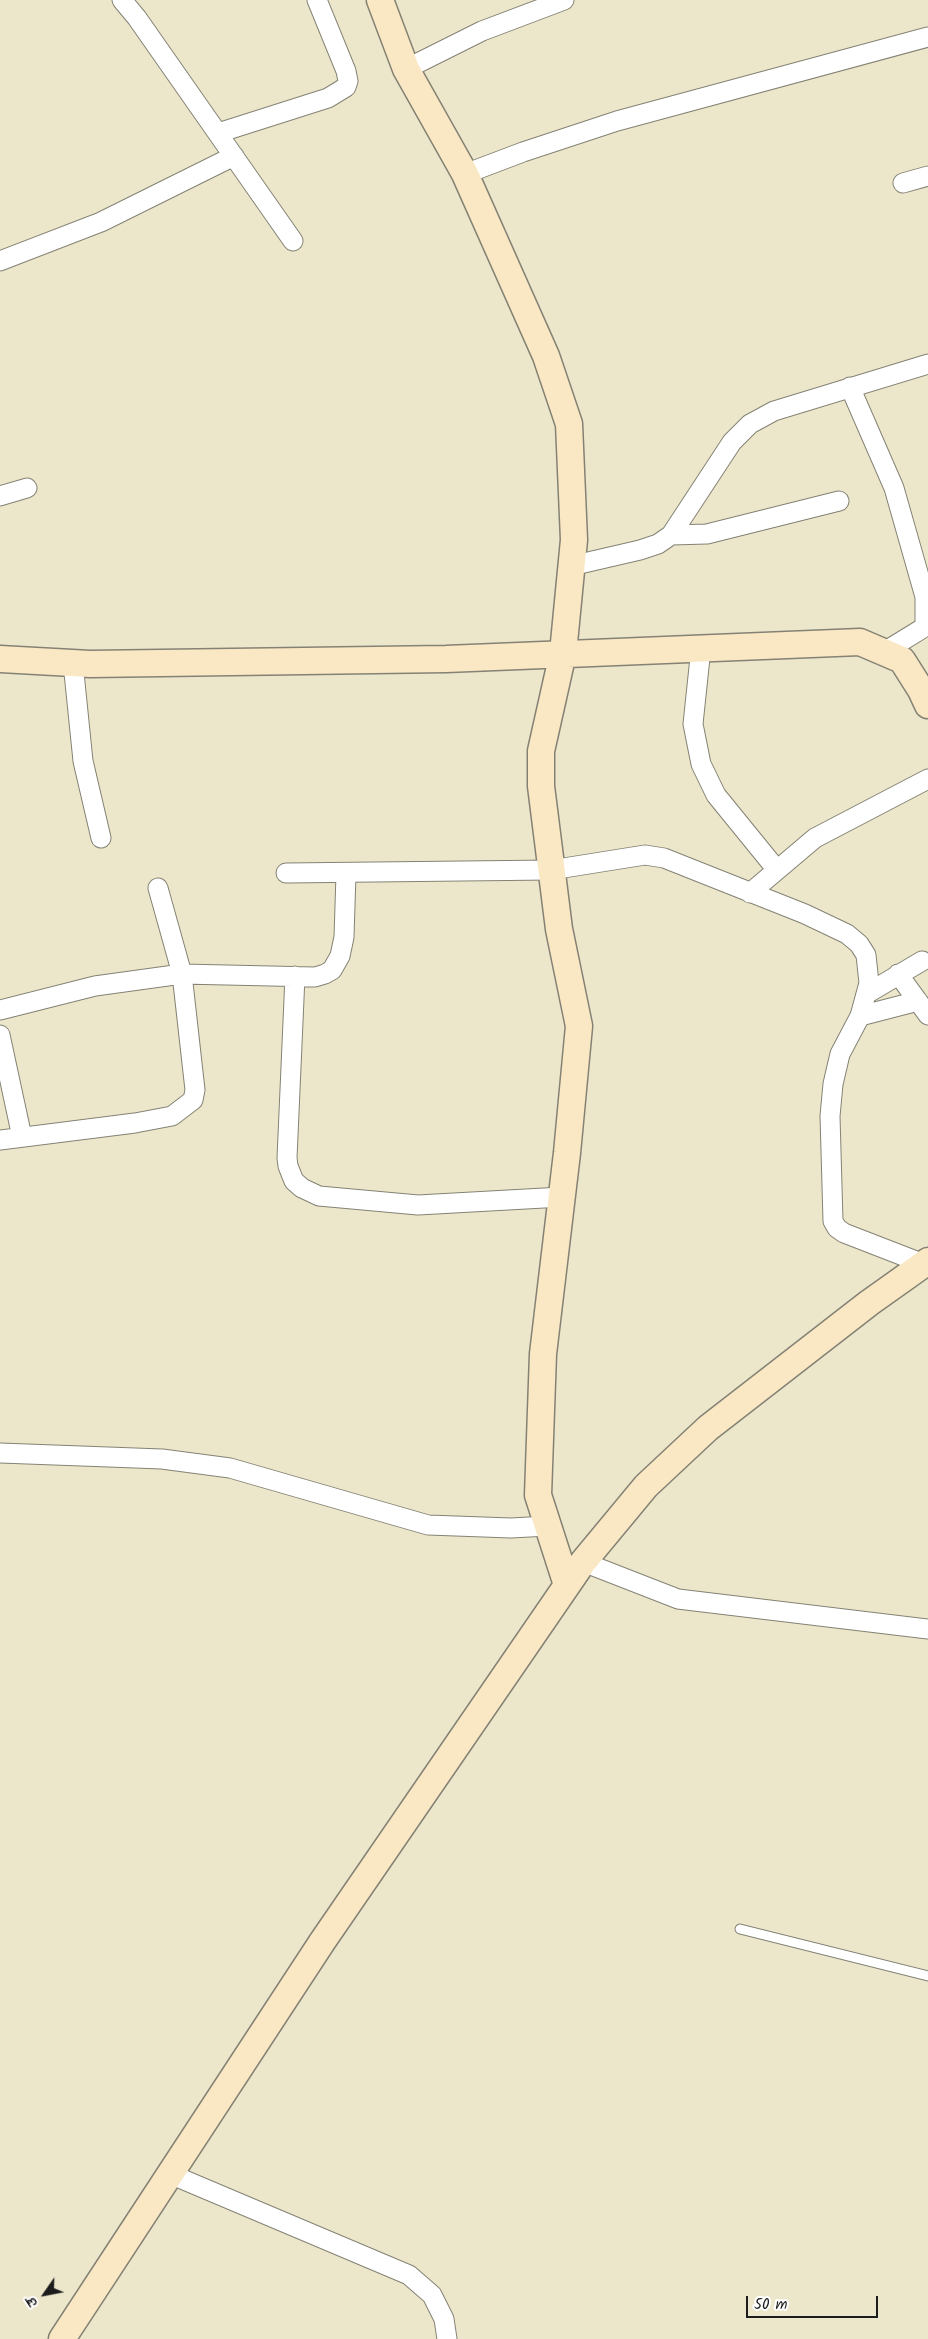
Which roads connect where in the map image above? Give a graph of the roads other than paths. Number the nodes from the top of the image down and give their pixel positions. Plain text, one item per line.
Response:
1 (122, 0) edge
2 (317, 0) edge
3 (380, 0) edge
4 (564, 0) edge
5 (928, 37) edge
6 (406, 70) junction
7 (218, 133) junction
8 (234, 156) junction
9 (465, 174) junction
10 (928, 176) edge
11 (903, 183) dead end
12 (293, 241) dead end
13 (0, 261) edge
14 (928, 364) edge
15 (850, 387) junction
16 (27, 488) dead end
17 (0, 496) edge
18 (839, 501) dead end
19 (671, 536) junction
20 (571, 566) junction
21 (926, 626) edge
22 (701, 648) junction
23 (884, 652) junction
24 (562, 653) junction
25 (0, 659) edge
26 (73, 663) junction
27 (928, 705) edge
28 (928, 779) edge
29 (100, 838) dead end
30 (551, 870) junction
31 (777, 870) junction
32 (286, 874) dead end
33 (346, 874) junction
34 (158, 888) dead end
35 (750, 893) junction
36 (922, 960) dead end
37 (182, 974) junction
38 (898, 974) junction
39 (295, 976) junction
40 (868, 993) junction
41 (923, 1008) edge
42 (0, 1010) edge
43 (860, 1016) junction
44 (0, 1034) edge
45 (22, 1137) junction
46 (0, 1140) edge
47 (562, 1197) junction
48 (926, 1263) edge
49 (0, 1453) edge
50 (548, 1526) junction
51 (583, 1562) junction
52 (568, 1584) junction
53 (928, 1629) edge
54 (740, 1929) dead end
55 (928, 1976) edge
56 (170, 2174) junction
57 (62, 2339) edge
58 (447, 2339) edge

1 - 7 street
2 - 7 street
3 - 6 street
4 - 6 street
5 - 9 street
6 - 9 street
7 - 8 street
8 - 12 street
8 - 13 street
9 - 20 street
10 - 11 street
14 - 15 street
15 - 19 street
15 - 21 street
16 - 17 street
18 - 19 street
19 - 20 street
20 - 24 street
21 - 23 street
22 - 23 street
22 - 24 street
22 - 31 street
23 - 27 street
24 - 26 street
24 - 30 street
25 - 26 street
26 - 29 street
28 - 31 street
30 - 33 street
30 - 35 street
30 - 47 street
31 - 35 street
32 - 33 street
33 - 39 street
34 - 37 street
35 - 40 street
36 - 38 street
37 - 39 street
37 - 42 street
37 - 45 street
38 - 40 street
38 - 41 street
39 - 47 street
40 - 43 street
41 - 43 street
43 - 48 street
44 - 45 street
45 - 46 street
47 - 50 street
48 - 51 street
49 - 50 street
50 - 52 street
51 - 52 street
51 - 53 street
52 - 56 street
54 - 55 lane
56 - 57 street
56 - 58 street

